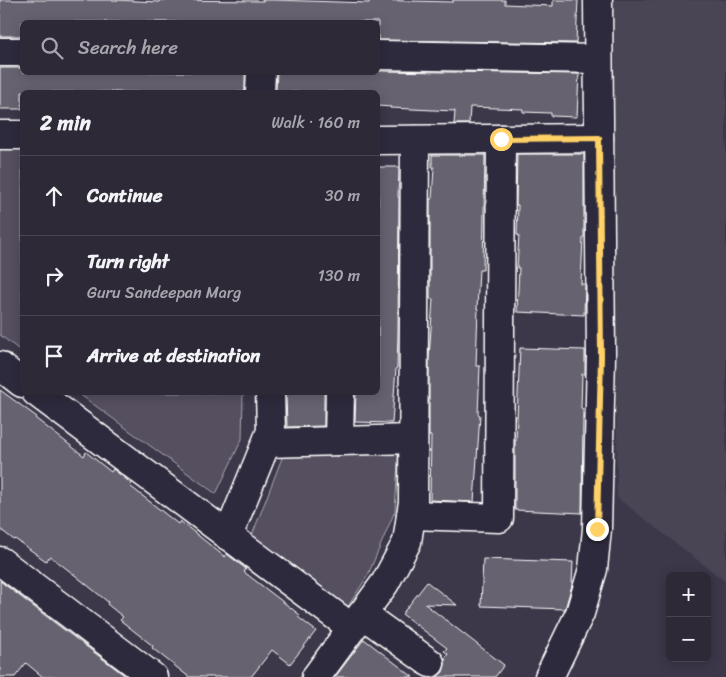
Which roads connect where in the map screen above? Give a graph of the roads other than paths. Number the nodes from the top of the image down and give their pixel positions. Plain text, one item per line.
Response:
1 (598, 0) edge
2 (0, 52) edge
3 (20, 52) edge
4 (380, 55) edge
5 (598, 59) junction
6 (261, 75) edge
7 (260, 90) edge
8 (0, 135) edge
9 (20, 135) edge
10 (599, 138) junction
11 (501, 139) junction
12 (380, 140) edge
13 (415, 140) junction
14 (0, 366) edge
15 (20, 381) edge
16 (40, 395) edge
17 (270, 395) edge
18 (340, 395) edge
19 (414, 439) junction
20 (339, 441) junction
21 (266, 443) junction
22 (411, 515) junction
23 (228, 536) junction
24 (0, 561) edge
25 (357, 621) junction
26 (430, 663) dead end
27 (153, 677) edge
28 (316, 677) edge
29 (549, 677) edge

1 - 5 street
2 - 3 street
4 - 5 street
5 - 10 street
6 - 7 street
8 - 9 street
10 - 11 street
10 - 29 street
11 - 13 street
11 - 22 street
12 - 13 street
13 - 19 street
14 - 15 street
16 - 23 street
17 - 21 street
18 - 20 street
19 - 20 street
19 - 22 street
20 - 21 street
21 - 23 street
22 - 25 street
23 - 25 street
24 - 27 street
25 - 26 street
25 - 28 street

